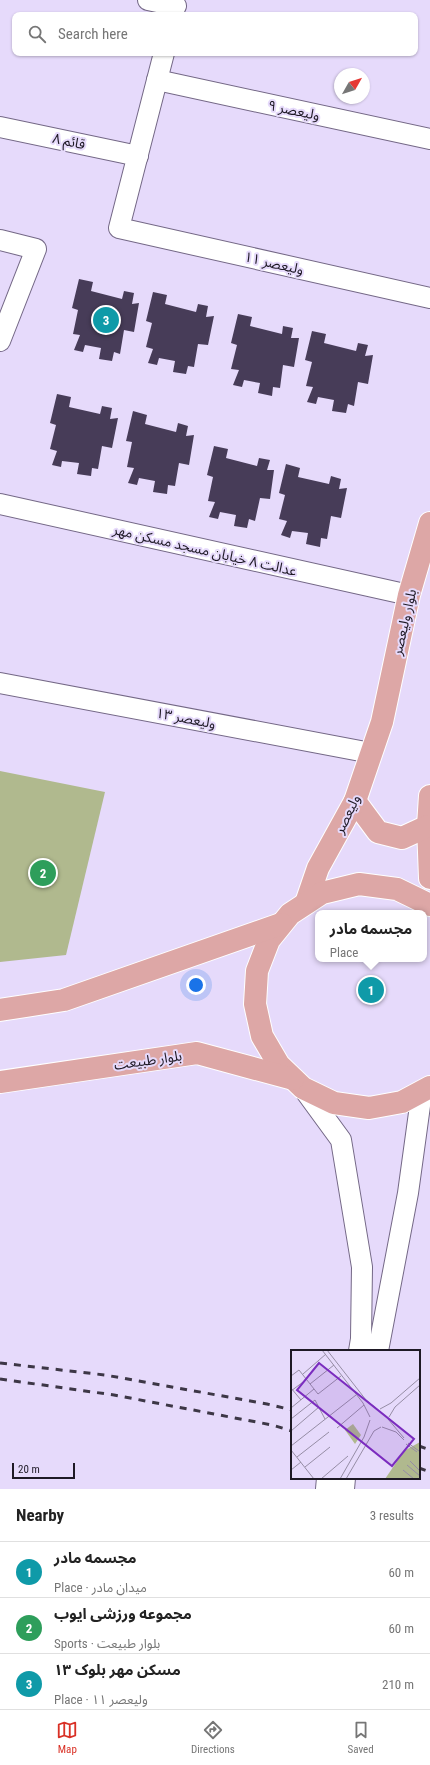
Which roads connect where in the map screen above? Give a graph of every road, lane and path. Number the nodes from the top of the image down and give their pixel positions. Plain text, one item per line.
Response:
1 (148, 0) edge
2 (176, 7) edge
3 (163, 56) edge
4 (157, 80) junction
5 (0, 127) edge
6 (430, 139) edge
7 (138, 156) junction
8 (0, 240) edge
9 (430, 298) edge
10 (0, 341) edge
11 (0, 504) edge
12 (430, 523) edge
13 (409, 595) junction
14 (0, 683) edge
15 (382, 722) joint
16 (371, 753) junction
17 (430, 796) edge
18 (355, 801) junction
19 (428, 826) junction
20 (430, 878) edge
21 (306, 904) junction
22 (430, 905) edge
23 (281, 924) junction
24 (0, 1010) edge
25 (0, 1082) edge
26 (299, 1084) junction
27 (426, 1089) edge
28 (359, 1350) edge
29 (378, 1350) edge
30 (327, 1479) edge
31 (345, 1479) edge
32 (326, 1489) edge
33 (344, 1489) edge

1 - 2 street
3 - 4 street
4 - 6 street, ولیعصر ۹
4 - 7 street
5 - 7 street, قائم ۸
7 - 9 street, ولیعصر ۱۱
8 - 10 street
11 - 13 street, عدالت ۸ خیابان مسجد مسکن مهر
12 - 13 main road, بلوار ولیعصر
13 - 15 main road, بلوار ولیعصر
14 - 16 street, ولیعصر ۱۳
15 - 16 main road, ولیعصر
16 - 18 main road, ولیعصر
17 - 19 main road
18 - 19 main road
18 - 21 main road, ولیعصر
19 - 20 main road
21 - 22 main road
21 - 23 main road
23 - 24 main road
23 - 26 main road
25 - 26 main road, بلوار طبیعت
26 - 27 main road
26 - 28 street
27 - 29 street
30 - 32 street
31 - 33 street

